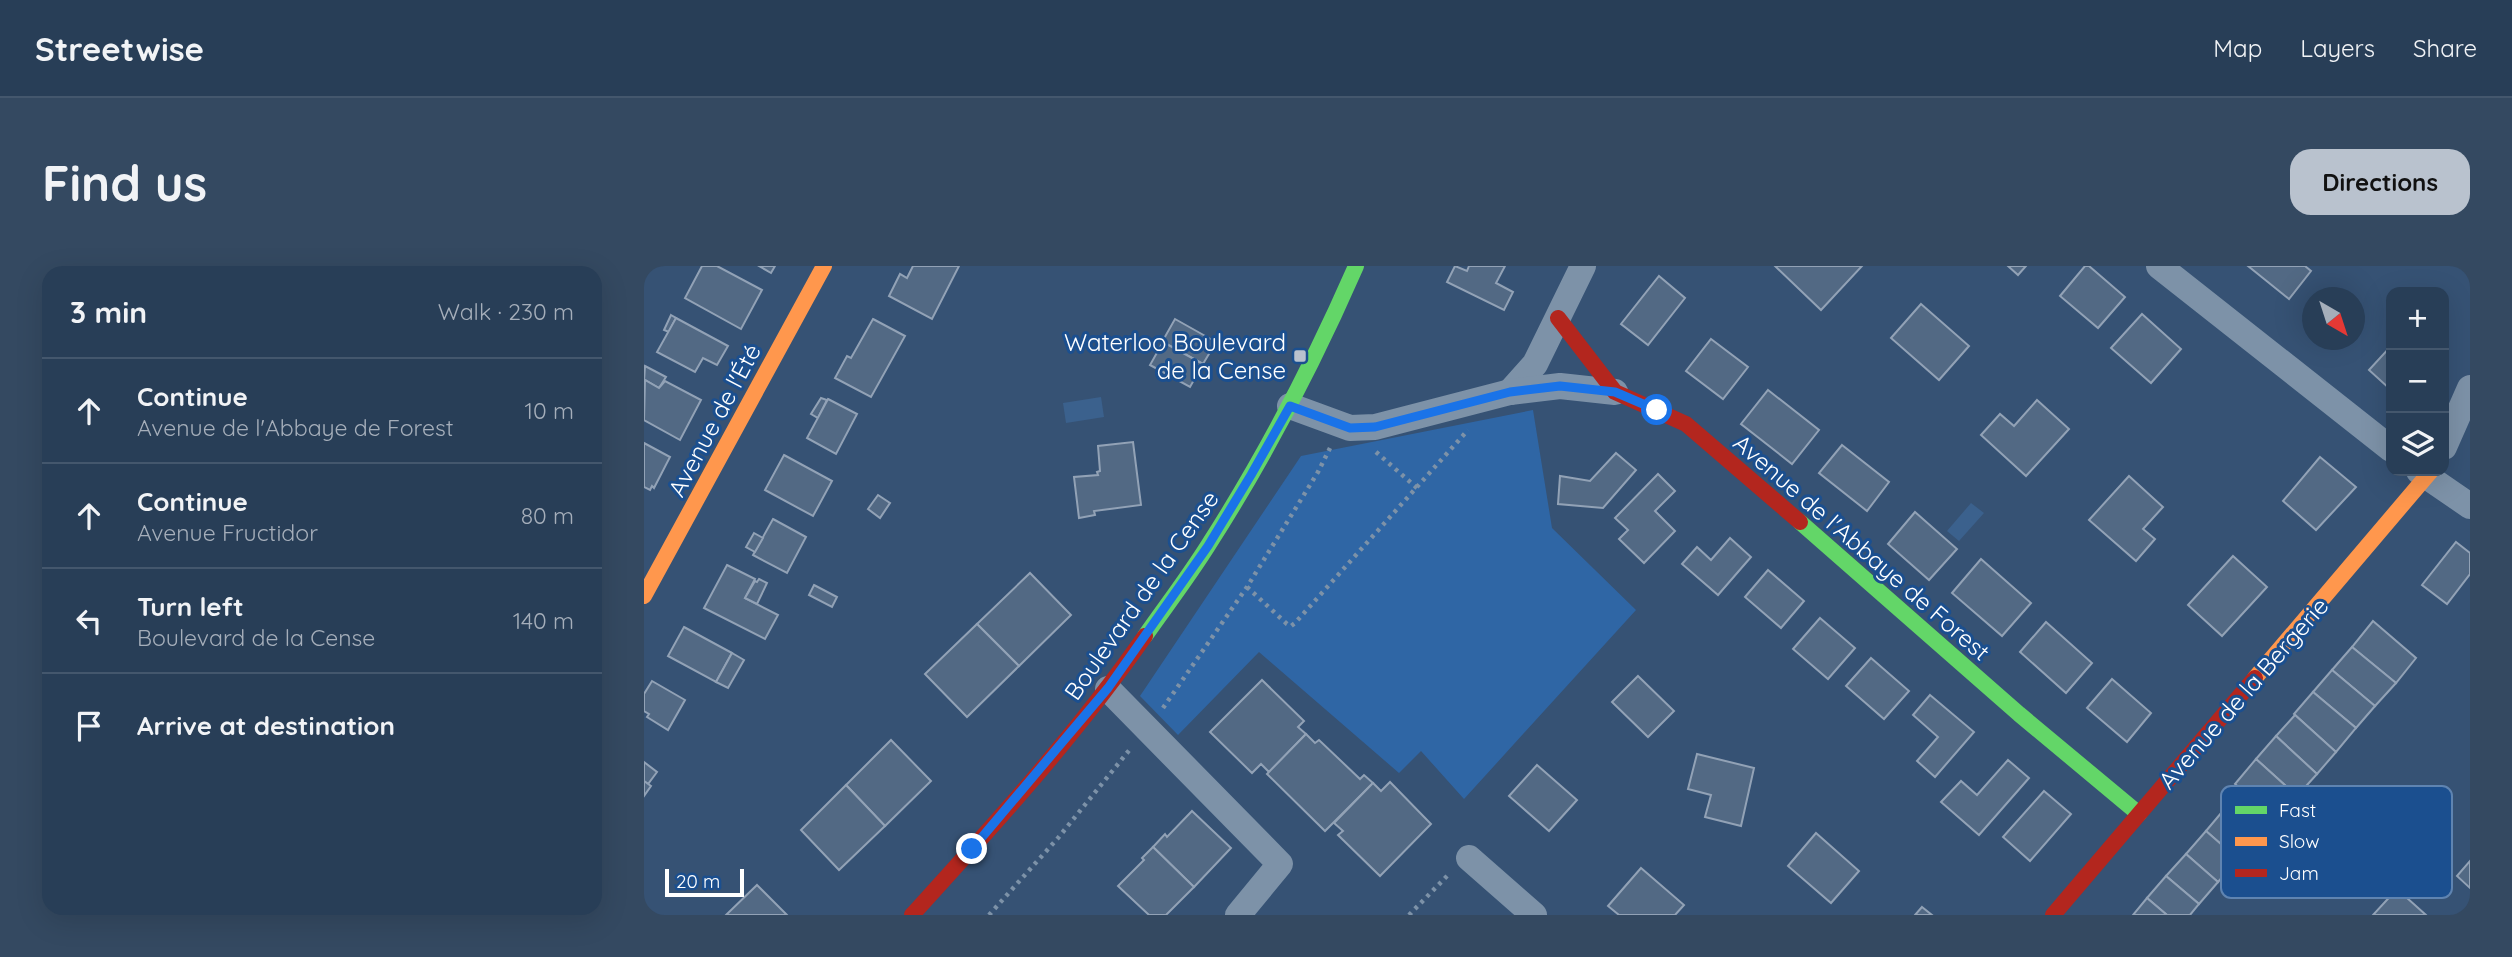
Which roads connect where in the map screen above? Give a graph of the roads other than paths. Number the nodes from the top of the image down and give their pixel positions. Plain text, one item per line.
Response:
1 (824, 266) edge
2 (1356, 266) edge
3 (1583, 266) edge
4 (2159, 266) edge
5 (1558, 318) junction
6 (2470, 388) edge
7 (1615, 392) junction
8 (1498, 396) junction
9 (1290, 406) junction
10 (2449, 436) edge
11 (2386, 445) edge
12 (2423, 476) edge
13 (2430, 476) edge
14 (2470, 506) edge
15 (644, 596) edge
16 (1108, 688) junction
17 (2139, 814) junction
18 (1469, 858) road end
19 (912, 915) edge
20 (1238, 915) edge
21 (1534, 915) edge
22 (2053, 915) edge

1 - 15 street, Avenue de l'Été
2 - 9 street, Boulevard de la Cense
3 - 5 street
4 - 11 street
5 - 7 street, Avenue de l'Abbaye de Forest
5 - 8 street
6 - 10 street
7 - 8 street
7 - 17 street, Avenue de l'Abbaye de Forest
8 - 9 street
9 - 16 street, Boulevard de la Cense
12 - 17 street, Avenue de la Bergerie
13 - 14 street
16 - 19 street, Boulevard de la Cense
16 - 20 street
17 - 22 street, Avenue de la Bergerie
18 - 21 street

